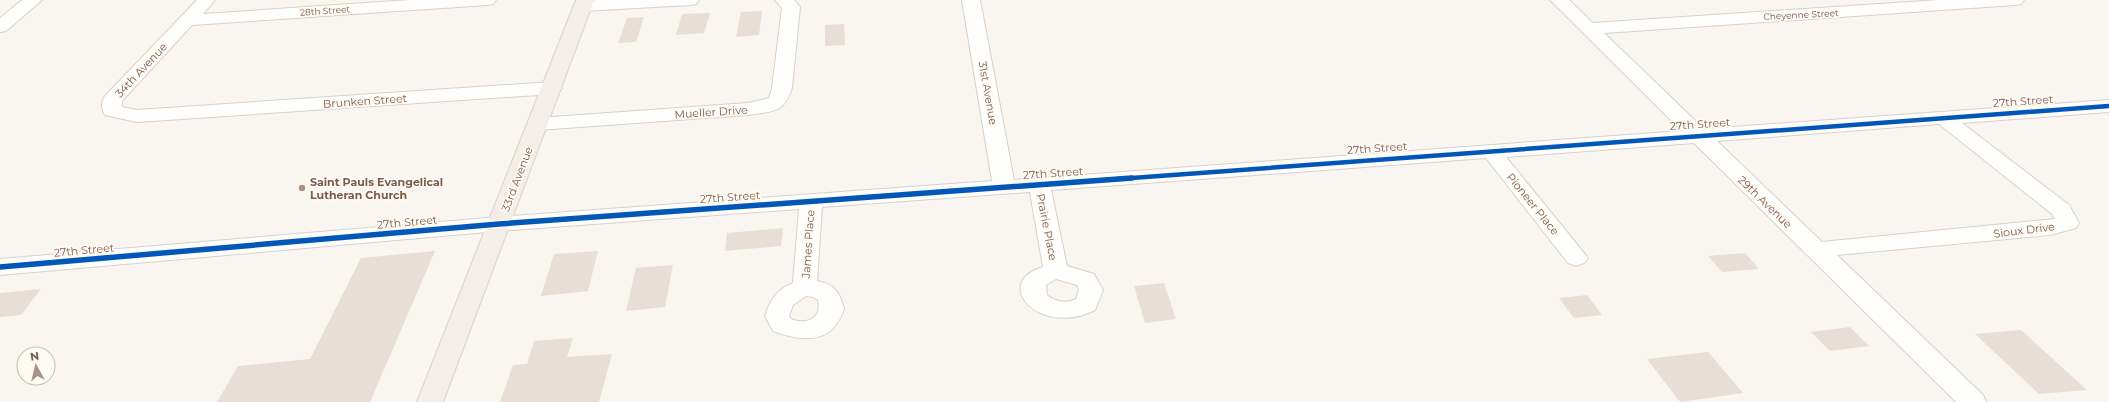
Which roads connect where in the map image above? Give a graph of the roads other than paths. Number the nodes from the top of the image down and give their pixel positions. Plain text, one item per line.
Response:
1 (33, 0) edge
2 (206, 0) edge
3 (487, 0) edge
4 (690, 0) edge
5 (784, 0) edge
6 (971, 0) edge
7 (1559, 0) edge
8 (2015, 0) edge
9 (584, 3) edge
10 (188, 20) junction
11 (0, 27) edge
12 (1588, 28) junction
13 (552, 88) junction
14 (2109, 106) edge
15 (178, 114) joint
16 (1942, 117) junction
17 (538, 124) junction
18 (1696, 134) junction
19 (1490, 150) junction
20 (1039, 184) junction
21 (1004, 186) junction
22 (811, 201) junction
23 (499, 224) junction
24 (1815, 250) junction
25 (1576, 258) dead end
26 (0, 267) edge
27 (1056, 271) dead end
28 (805, 288) dead end
29 (430, 402) edge
30 (1973, 402) edge

1 - 11 street
2 - 10 street, 34th Avenue
3 - 10 street, 28th Street
4 - 9 street
5 - 17 street, Mueller Drive
6 - 21 street, 31st Avenue
7 - 12 street, 29th Avenue
8 - 12 street, Cheyenne Street
9 - 13 main road, 33rd Avenue
10 - 15 street, 34th Avenue
12 - 18 street, 29th Avenue
13 - 15 street, Brunken Street
13 - 17 main road, 33rd Avenue
14 - 16 street, 27th Street
16 - 18 street, 27th Street
16 - 24 street, Sioux Drive
17 - 23 main road, 33rd Avenue
18 - 19 street, 27th Street
18 - 24 street, 29th Avenue
19 - 20 street, 27th Street
19 - 25 street, Pioneer Place
20 - 21 street, 27th Street
20 - 27 street, Prairie Place
21 - 22 street, 27th Street
22 - 23 street, 27th Street
22 - 28 street, James Place
23 - 26 street, 27th Street
23 - 29 main road, 33rd Avenue
24 - 30 street, 29th Avenue

